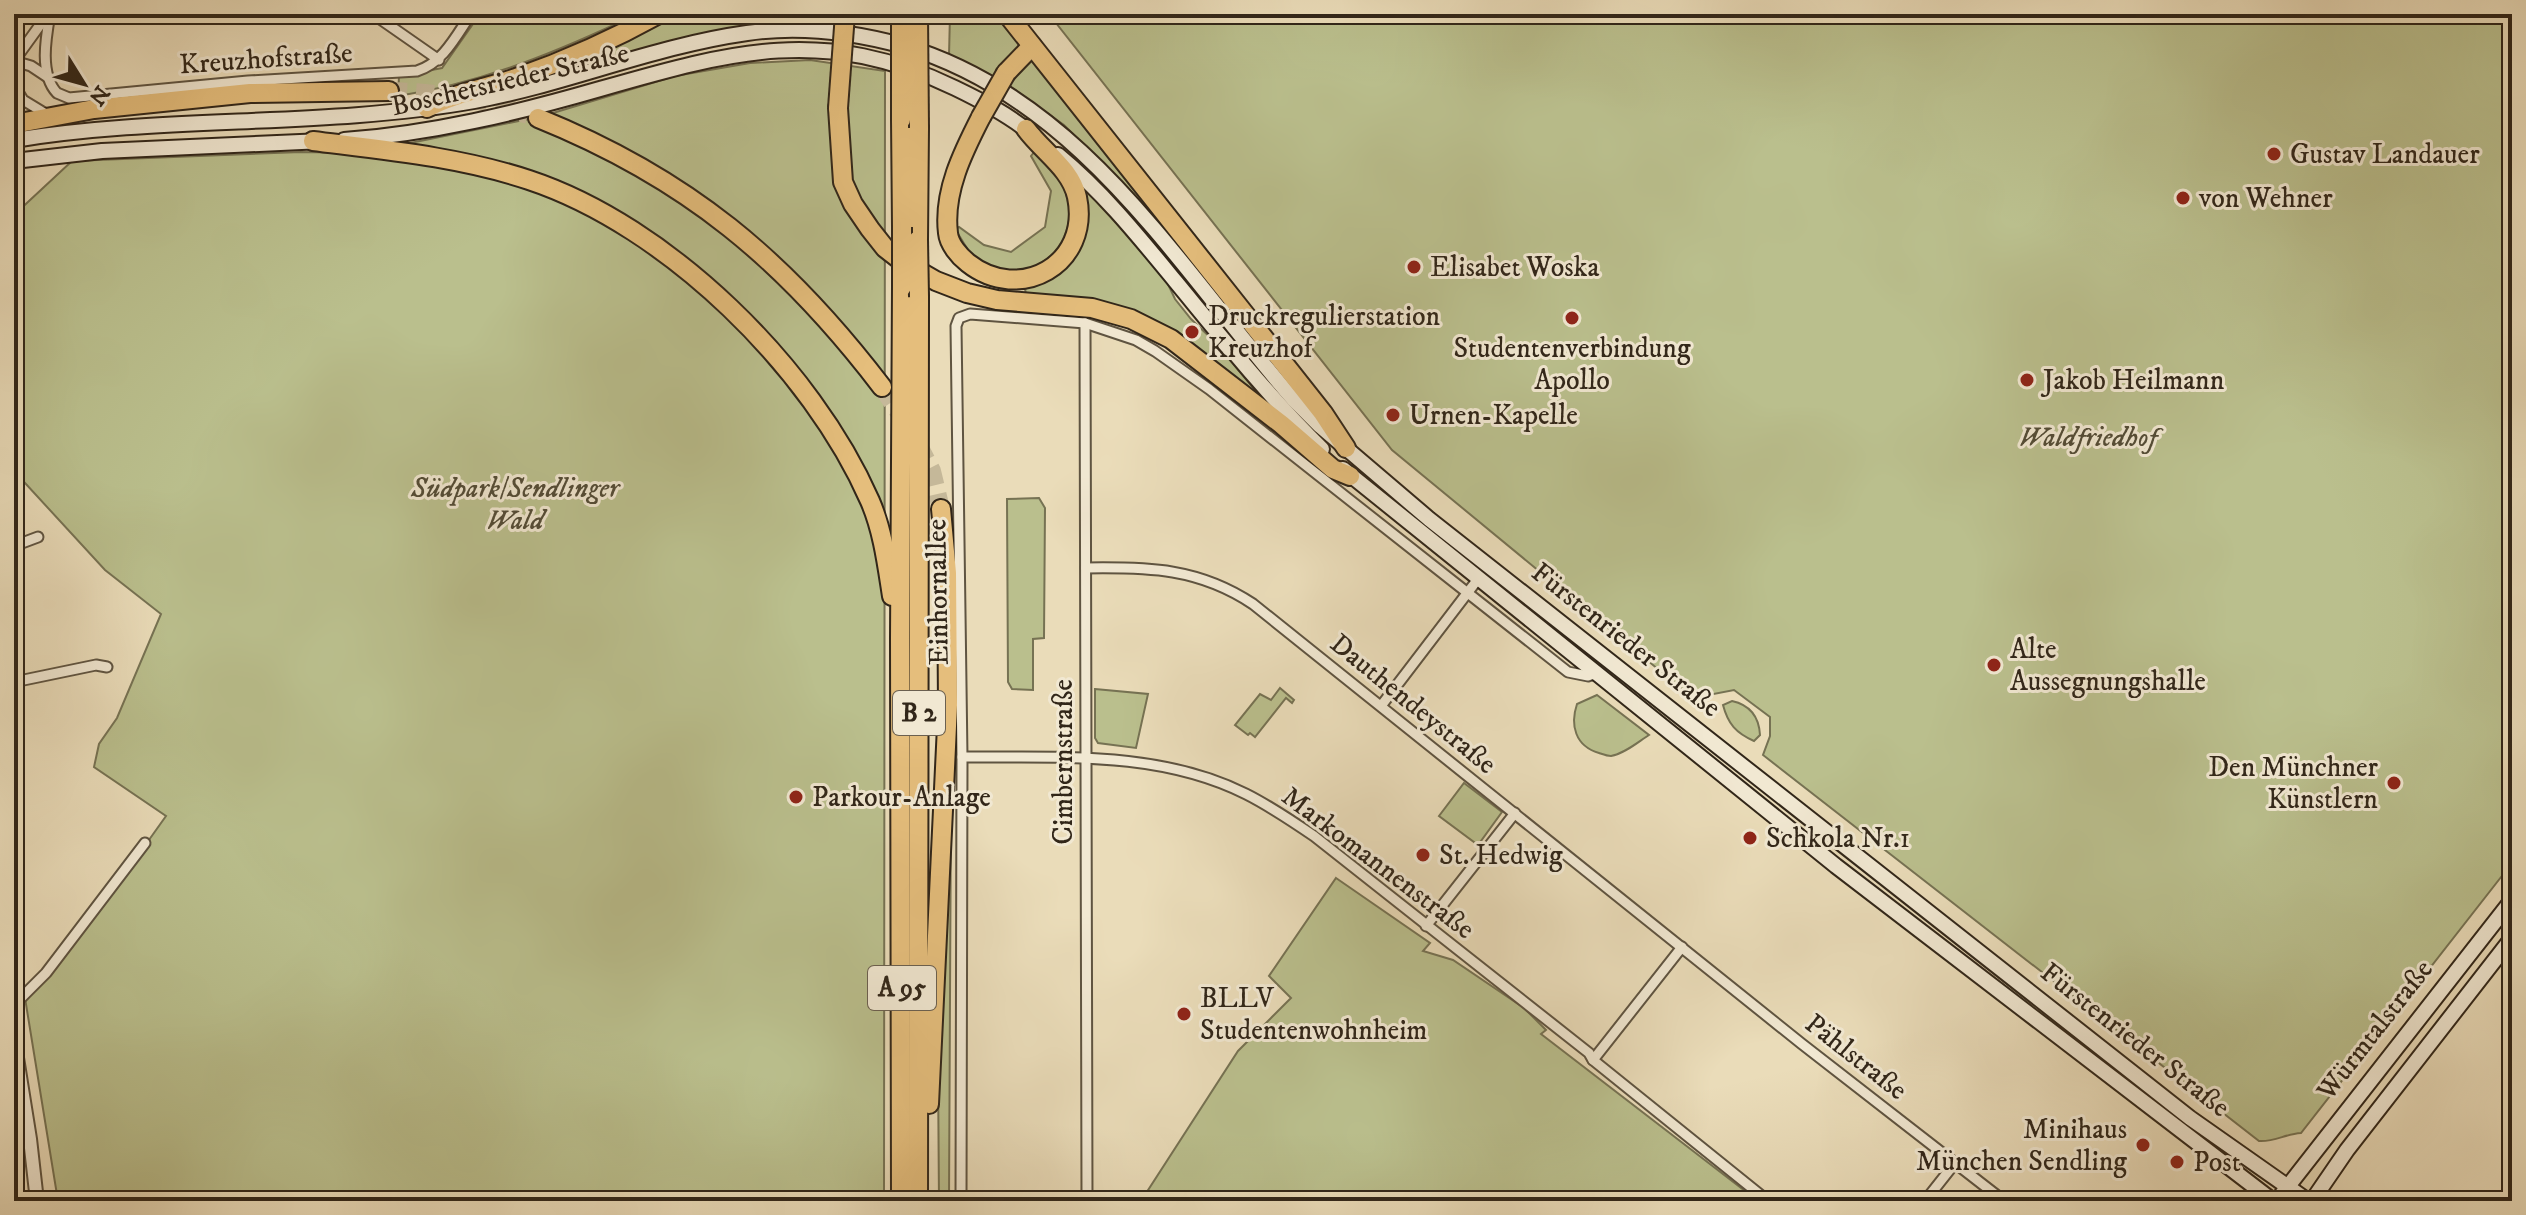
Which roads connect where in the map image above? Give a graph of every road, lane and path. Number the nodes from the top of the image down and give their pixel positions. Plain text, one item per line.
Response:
1 (49, 14) edge
2 (373, 14) edge
3 (471, 14) edge
4 (659, 14) edge
5 (845, 14) edge
6 (901, 14) edge
7 (918, 14) edge
8 (1007, 14) edge
9 (1032, 46) junction
10 (439, 60) junction
11 (14, 61) edge
12 (962, 68) joint
13 (49, 78) junction
14 (14, 85) edge
15 (960, 90) joint
16 (389, 91) tunnel mouth
17 (427, 108) junction
18 (59, 116) junction
19 (538, 118) tunnel mouth
20 (14, 124) edge
21 (1026, 129) junction
22 (14, 140) edge
23 (313, 141) junction
24 (14, 161) edge
25 (959, 318) joint
26 (1085, 323) junction
27 (882, 387) tunnel mouth
28 (1346, 448) junction
29 (1350, 476) junction
30 (941, 509) tunnel mouth
31 (38, 537) dead end
32 (14, 546) edge
33 (1086, 568) junction
34 (1478, 579) junction
35 (1468, 592) junction
36 (900, 639) junction
37 (107, 667) dead end
38 (1597, 673) junction
39 (14, 682) edge
40 (1381, 706) junction
41 (962, 757) junction
42 (1085, 758) junction
43 (1749, 770) junction
44 (1738, 784) junction
45 (1515, 813) junction
46 (145, 843) dead end
47 (2512, 900) edge
48 (1426, 926) junction
49 (2512, 938) edge
50 (1682, 947) junction
51 (14, 1005) edge
52 (14, 1039) edge
53 (1593, 1060) junction
54 (918, 1129) junction
55 (1955, 1163) junction
56 (2280, 1196) edge
57 (37, 1201) edge
58 (901, 1201) edge
59 (918, 1201) edge
60 (961, 1201) edge
61 (1087, 1201) edge
62 (1768, 1201) edge
63 (1925, 1201) edge
64 (2004, 1201) edge
65 (2310, 1201) edge

1 - 11 street
1 - 13 street
2 - 10 street
3 - 10 street
4 - 17 highway
5 - 29 highway, bridge
6 - 36 highway, A 95, bridge
7 - 54 highway, B 2, bridge
8 - 9 highway
9 - 21 highway, bridge
9 - 28 highway
10 - 13 street, Kreuzhofstraße
11 - 13 street, Kreuzhofstraße
12 - 17 main road, Boschetsrieder Straße
12 - 28 main road, Fürstenrieder Straße
14 - 18 street
15 - 21 main road, Fürstenrieder Straße
15 - 23 main road, Boschetsrieder Straße
16 - 18 highway
17 - 22 main road, Boschetsrieder Straße
18 - 20 highway
19 - 27 highway
21 - 29 main road, Fürstenrieder Straße
23 - 24 main road, Boschetsrieder Straße
23 - 36 highway
25 - 26 street, Fürstenrieder Straße
25 - 41 street, Einhornallee
26 - 33 street, Cimbernstraße
26 - 35 street, Fürstenrieder Straße
28 - 43 main road, Fürstenrieder Straße
29 - 34 main road, Fürstenrieder Straße
30 - 54 highway
31 - 32 street
33 - 40 street, Dauthendeystraße
33 - 42 street, Cimbernstraße
34 - 35 street
34 - 38 main road, Fürstenrieder Straße
35 - 38 street, Fürstenrieder Straße
35 - 40 street
36 - 58 highway, A 95
37 - 39 street
38 - 44 main road, Fürstenrieder Straße
40 - 45 street, Dauthendeystraße
41 - 42 street, Markomannenstraße
41 - 60 street, Einhornallee
42 - 48 street, Markomannenstraße
42 - 61 street, Cimbernstraße
43 - 44 main road
43 - 56 main road, Fürstenrieder Straße
44 - 56 main road, Fürstenrieder Straße
45 - 48 street
45 - 50 street, Dauthendeystraße
46 - 51 street
47 - 56 main road, Würmtalstraße
48 - 53 street, Markomannenstraße
49 - 65 main road, Würmtalstraße
50 - 53 street
50 - 55 street, Pählstraße
52 - 57 street
53 - 62 street, Markomannenstraße
54 - 59 highway, B 2
55 - 63 street
55 - 64 street, Pählstraße
56 - 65 main road, Fürstenrieder Straße

